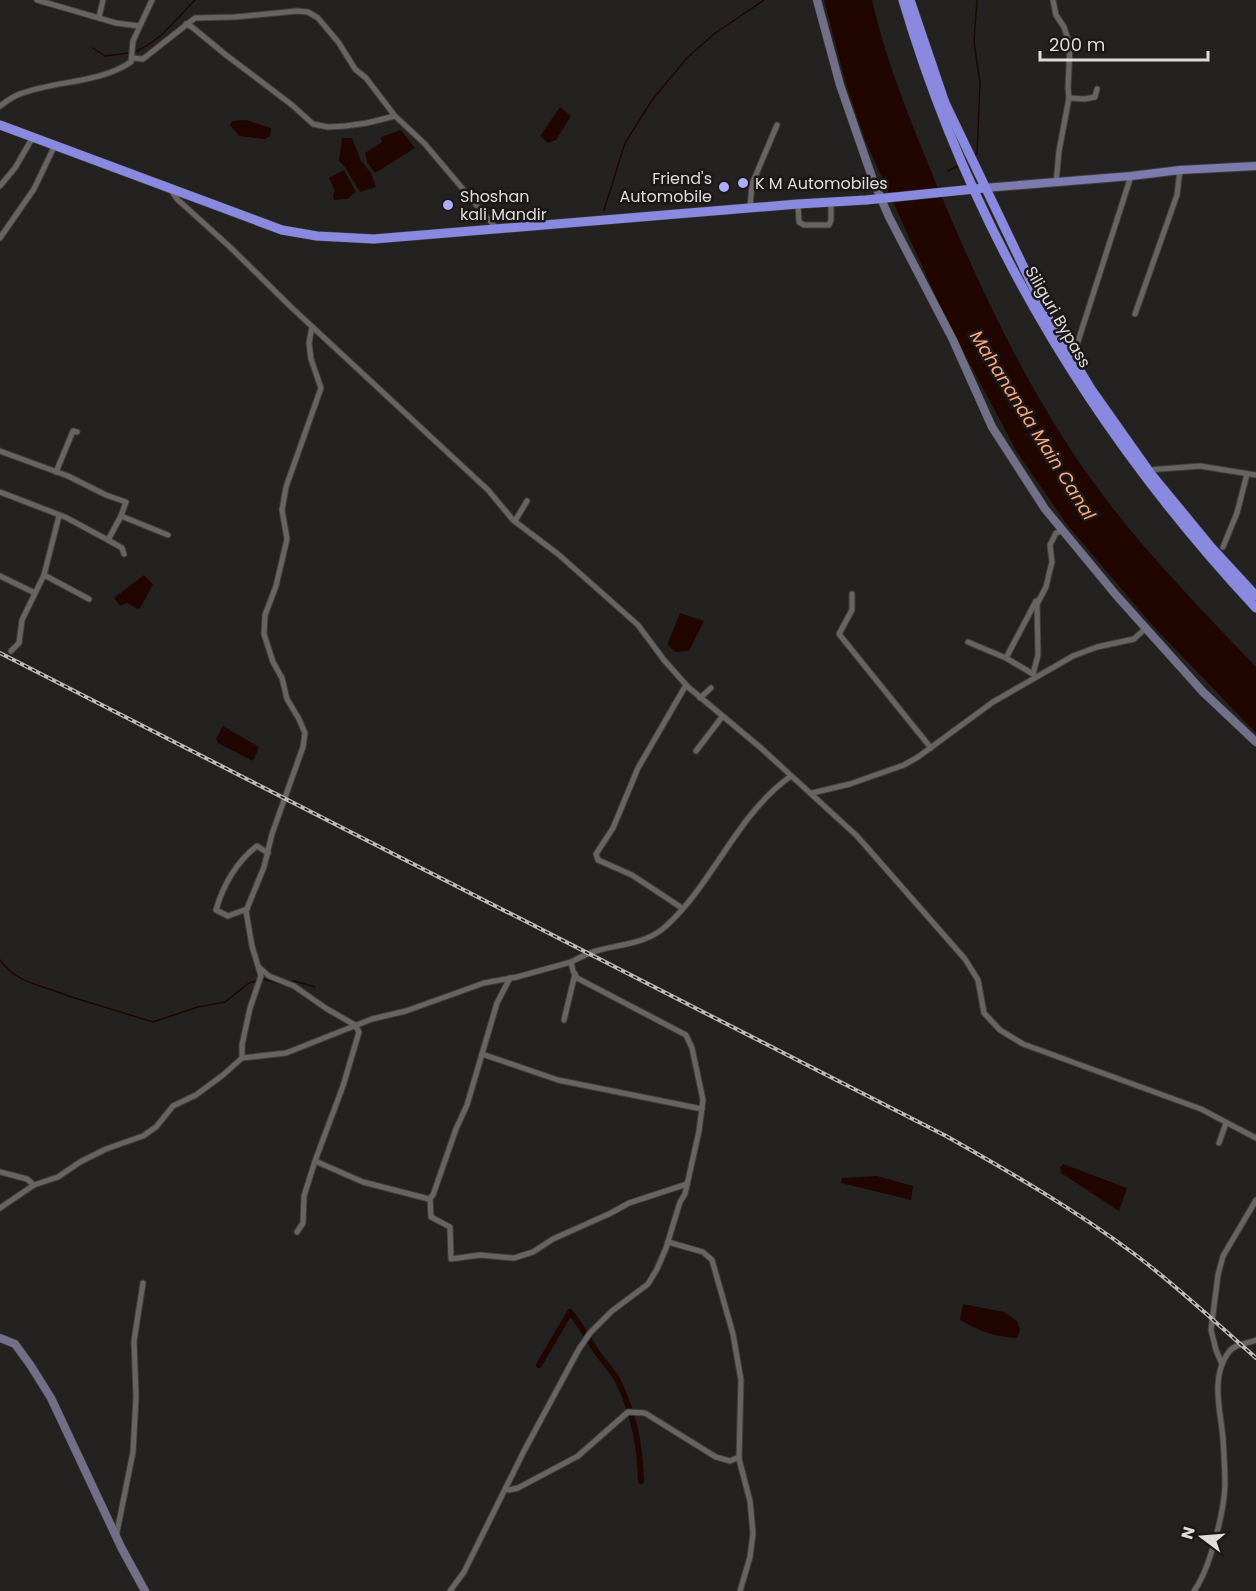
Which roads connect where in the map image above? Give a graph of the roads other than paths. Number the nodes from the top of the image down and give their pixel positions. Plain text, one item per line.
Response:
1 (37, 0) edge
2 (104, 0) edge
3 (152, 0) edge
4 (817, 0) edge
5 (903, 0) edge
6 (910, 0) edge
7 (1053, 0) edge
8 (99, 17) junction
9 (186, 24) junction
10 (139, 26) junction
11 (132, 58) junction
12 (1097, 89) dead end
13 (1069, 98) junction
14 (0, 106) edge
15 (395, 116) junction
16 (0, 125) edge
17 (777, 125) dead end
18 (33, 137) junction
19 (55, 145) junction
20 (964, 154) junction
21 (1256, 166) edge
22 (1180, 170) junction
23 (1131, 177) junction
24 (1056, 183) junction
25 (0, 186) edge
26 (168, 186) junction
27 (984, 188) junction
28 (973, 189) junction
29 (883, 198) junction
30 (831, 202) junction
31 (798, 204) junction
32 (750, 208) junction
33 (496, 228) junction
34 (0, 238) edge
35 (1135, 314) dead end
36 (312, 327) junction
37 (1072, 358) junction
38 (76, 432) dead end
39 (0, 451) edge
40 (1148, 470) junction
41 (56, 472) junction
42 (1246, 474) junction
43 (1256, 475) edge
44 (0, 492) edge
45 (527, 501) dead end
46 (59, 516) junction
47 (121, 516) junction
48 (515, 521) junction
49 (1063, 531) junction
50 (168, 535) dead end
51 (108, 540) junction
52 (1223, 547) dead end
53 (124, 554) dead end
54 (44, 574) junction
55 (0, 576) edge
56 (1046, 587) junction
57 (35, 593) junction
58 (852, 594) dead end
59 (1256, 596) edge
60 (89, 599) dead end
61 (1256, 608) edge
62 (1146, 628) junction
63 (968, 642) dead end
64 (11, 651) dead end
65 (1006, 658) junction
66 (1033, 674) junction
67 (1031, 681) junction
68 (686, 685) junction
69 (711, 688) dead end
70 (700, 698) junction
71 (722, 717) junction
72 (1256, 742) edge
73 (931, 748) junction
74 (696, 751) dead end
75 (791, 776) junction
76 (812, 793) junction
77 (268, 853) junction
78 (682, 908) junction
79 (247, 909) junction
80 (571, 962) junction
81 (259, 966) junction
82 (575, 974) junction
83 (510, 978) junction
84 (564, 1020) dead end
85 (355, 1025) junction
86 (482, 1054) junction
87 (242, 1058) junction
88 (702, 1110) junction
89 (1226, 1123) junction
90 (1256, 1138) edge
91 (1219, 1143) dead end
92 (315, 1161) junction
93 (0, 1172) edge
94 (687, 1184) junction
95 (34, 1185) junction
96 (430, 1198) junction
97 (1256, 1200) edge
98 (0, 1208) edge
99 (297, 1232) dead end
100 (668, 1242) junction
101 (143, 1283) dead end
102 (0, 1338) edge
103 (1256, 1340) edge
104 (1222, 1364) junction
105 (739, 1457) junction
106 (506, 1488) junction
107 (116, 1537) junction
108 (145, 1591) edge
109 (450, 1591) edge
110 (740, 1591) edge
111 (1194, 1591) edge

1 - 8 street
2 - 8 street
3 - 10 street
4 - 29 street
5 - 20 highway, Siliguri Bypass
6 - 20 highway
7 - 13 street
8 - 10 street
9 - 11 street
9 - 15 street
9 - 15 street
10 - 11 street
11 - 14 street
12 - 13 street
13 - 24 street
15 - 33 street
16 - 18 highway
17 - 32 street
18 - 19 highway
18 - 25 street
19 - 26 highway
19 - 34 street
20 - 27 highway
20 - 28 highway, Siliguri Bypass
21 - 22 main road
22 - 23 main road
22 - 35 street
23 - 24 main road
23 - 37 street
24 - 27 main road
26 - 33 highway
26 - 36 street
27 - 28 highway
27 - 37 highway
28 - 29 highway
28 - 61 highway, Siliguri Bypass
29 - 30 highway
29 - 49 street
30 - 31 highway
30 - 31 street
31 - 32 highway
32 - 33 highway
36 - 48 street
36 - 77 street
37 - 40 highway
38 - 41 street
39 - 41 street
40 - 42 street
40 - 59 highway
41 - 47 street
42 - 43 street
42 - 52 street
44 - 46 street
45 - 48 street
46 - 51 street
46 - 54 street
47 - 50 street
47 - 51 street
48 - 68 street
49 - 56 street
49 - 62 street
51 - 53 street
54 - 57 street
54 - 60 street
55 - 57 street
56 - 65 street
56 - 66 street
57 - 64 street
58 - 73 street
62 - 67 street
62 - 72 street
63 - 65 street
65 - 66 street
66 - 67 street
67 - 73 street
68 - 70 street
68 - 78 street
69 - 70 street
70 - 71 street
71 - 74 street
71 - 75 street
73 - 76 street
75 - 76 street
75 - 78 street
76 - 89 street
77 - 79 street
77 - 79 street
78 - 80 street
79 - 81 street
80 - 82 street
80 - 83 street
81 - 85 street
81 - 87 street
82 - 84 street
82 - 88 street
83 - 85 street
83 - 86 street
85 - 87 street
85 - 92 street
86 - 88 street
86 - 96 street
87 - 95 street
88 - 94 street
89 - 90 street
89 - 91 street
92 - 96 street
92 - 99 street
93 - 95 street
94 - 96 street
94 - 100 street
95 - 98 street
97 - 104 street
100 - 105 street
100 - 106 street
101 - 107 street
102 - 107 street
103 - 104 street
104 - 111 street
105 - 106 street
105 - 110 street
106 - 109 street
107 - 108 street

